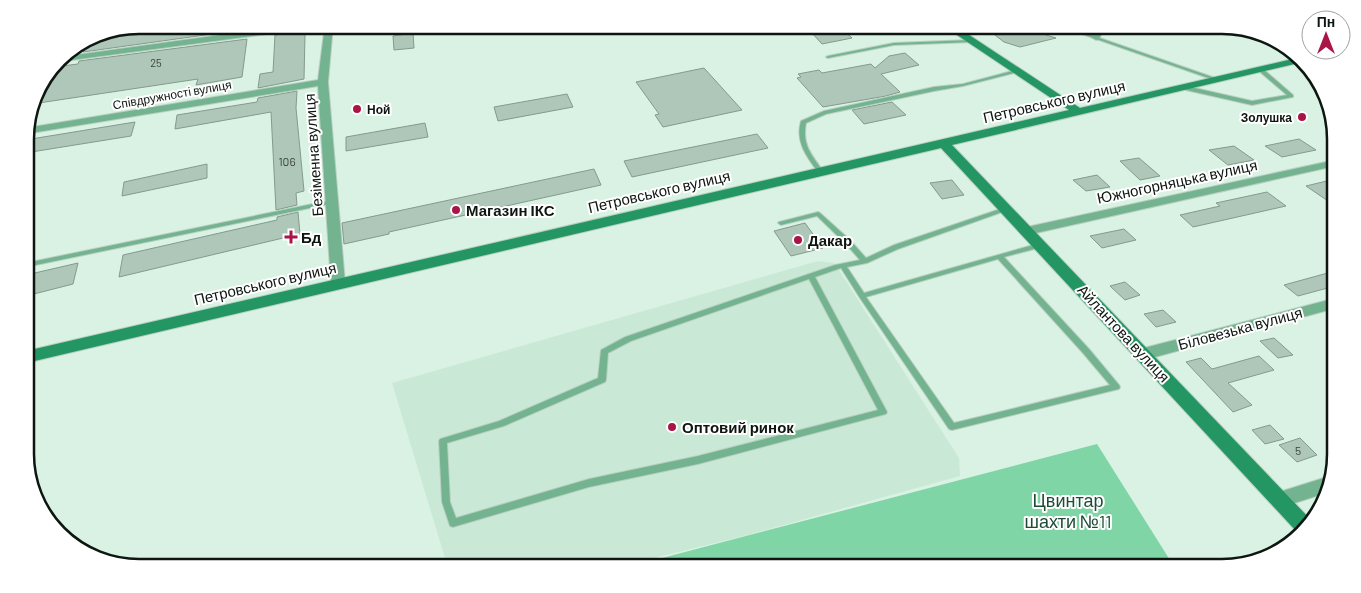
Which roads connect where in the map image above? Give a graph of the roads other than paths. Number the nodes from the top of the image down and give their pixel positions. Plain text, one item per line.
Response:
1 (247, 34) edge
2 (328, 34) edge
3 (960, 34) edge
4 (1086, 34) edge
5 (1098, 34) edge
6 (1096, 37) junction
7 (971, 41) junction
8 (828, 57) dead end
9 (72, 58) edge
10 (1293, 62) edge
11 (1261, 70) junction
12 (1016, 71) junction
13 (1219, 80) junction
14 (323, 82) junction
15 (1186, 88) junction
16 (1079, 112) junction
17 (34, 129) edge
18 (942, 142) junction
19 (1327, 165) edge
20 (820, 171) junction
21 (332, 202) junction
22 (1006, 210) junction
23 (781, 223) dead end
24 (1027, 231) junction
25 (1041, 245) junction
26 (1000, 258) junction
27 (865, 262) junction
28 (34, 263) edge
29 (843, 266) junction
30 (811, 276) junction
31 (338, 283) junction
32 (862, 296) junction
33 (1327, 305) edge
34 (1144, 354) junction
35 (34, 355) edge
36 (1322, 486) edge
37 (1279, 500) junction
38 (1301, 523) edge

1 - 9 street
2 - 14 street, Безіменна вулиця
3 - 7 main road
4 - 6 lane
5 - 6 street
6 - 13 lane
7 - 8 lane
7 - 12 main road
10 - 11 main road, Петровського вулиця
11 - 13 main road, Петровського вулиця
11 - 15 lane
12 - 16 main road
12 - 20 lane
13 - 15 main road, Петровського вулиця
14 - 17 street, Співдружності вулиця
14 - 21 street, Безіменна вулиця
15 - 16 main road, Петровського вулиця
16 - 18 main road, Петровського вулиця
18 - 20 main road, Петровського вулиця
18 - 22 main road, Айлантова вулиця
19 - 24 street, Южногорняцька вулиця
20 - 31 main road, Петровського вулиця
21 - 28 lane
21 - 31 street, Безіменна вулиця
22 - 24 main road, Айлантова вулиця
22 - 27 lane
23 - 27 lane
24 - 25 main road, Айлантова вулиця
25 - 26 lane
25 - 34 main road, Айлантова вулиця
26 - 32 lane
26 - 32 lane
27 - 29 lane
29 - 30 lane
29 - 32 lane
30 - 30 lane
31 - 35 main road, Петровського вулиця
33 - 34 street, Біловезька вулиця
34 - 37 main road, Айлантова вулиця
36 - 37 street
37 - 38 main road, Айлантова вулиця

